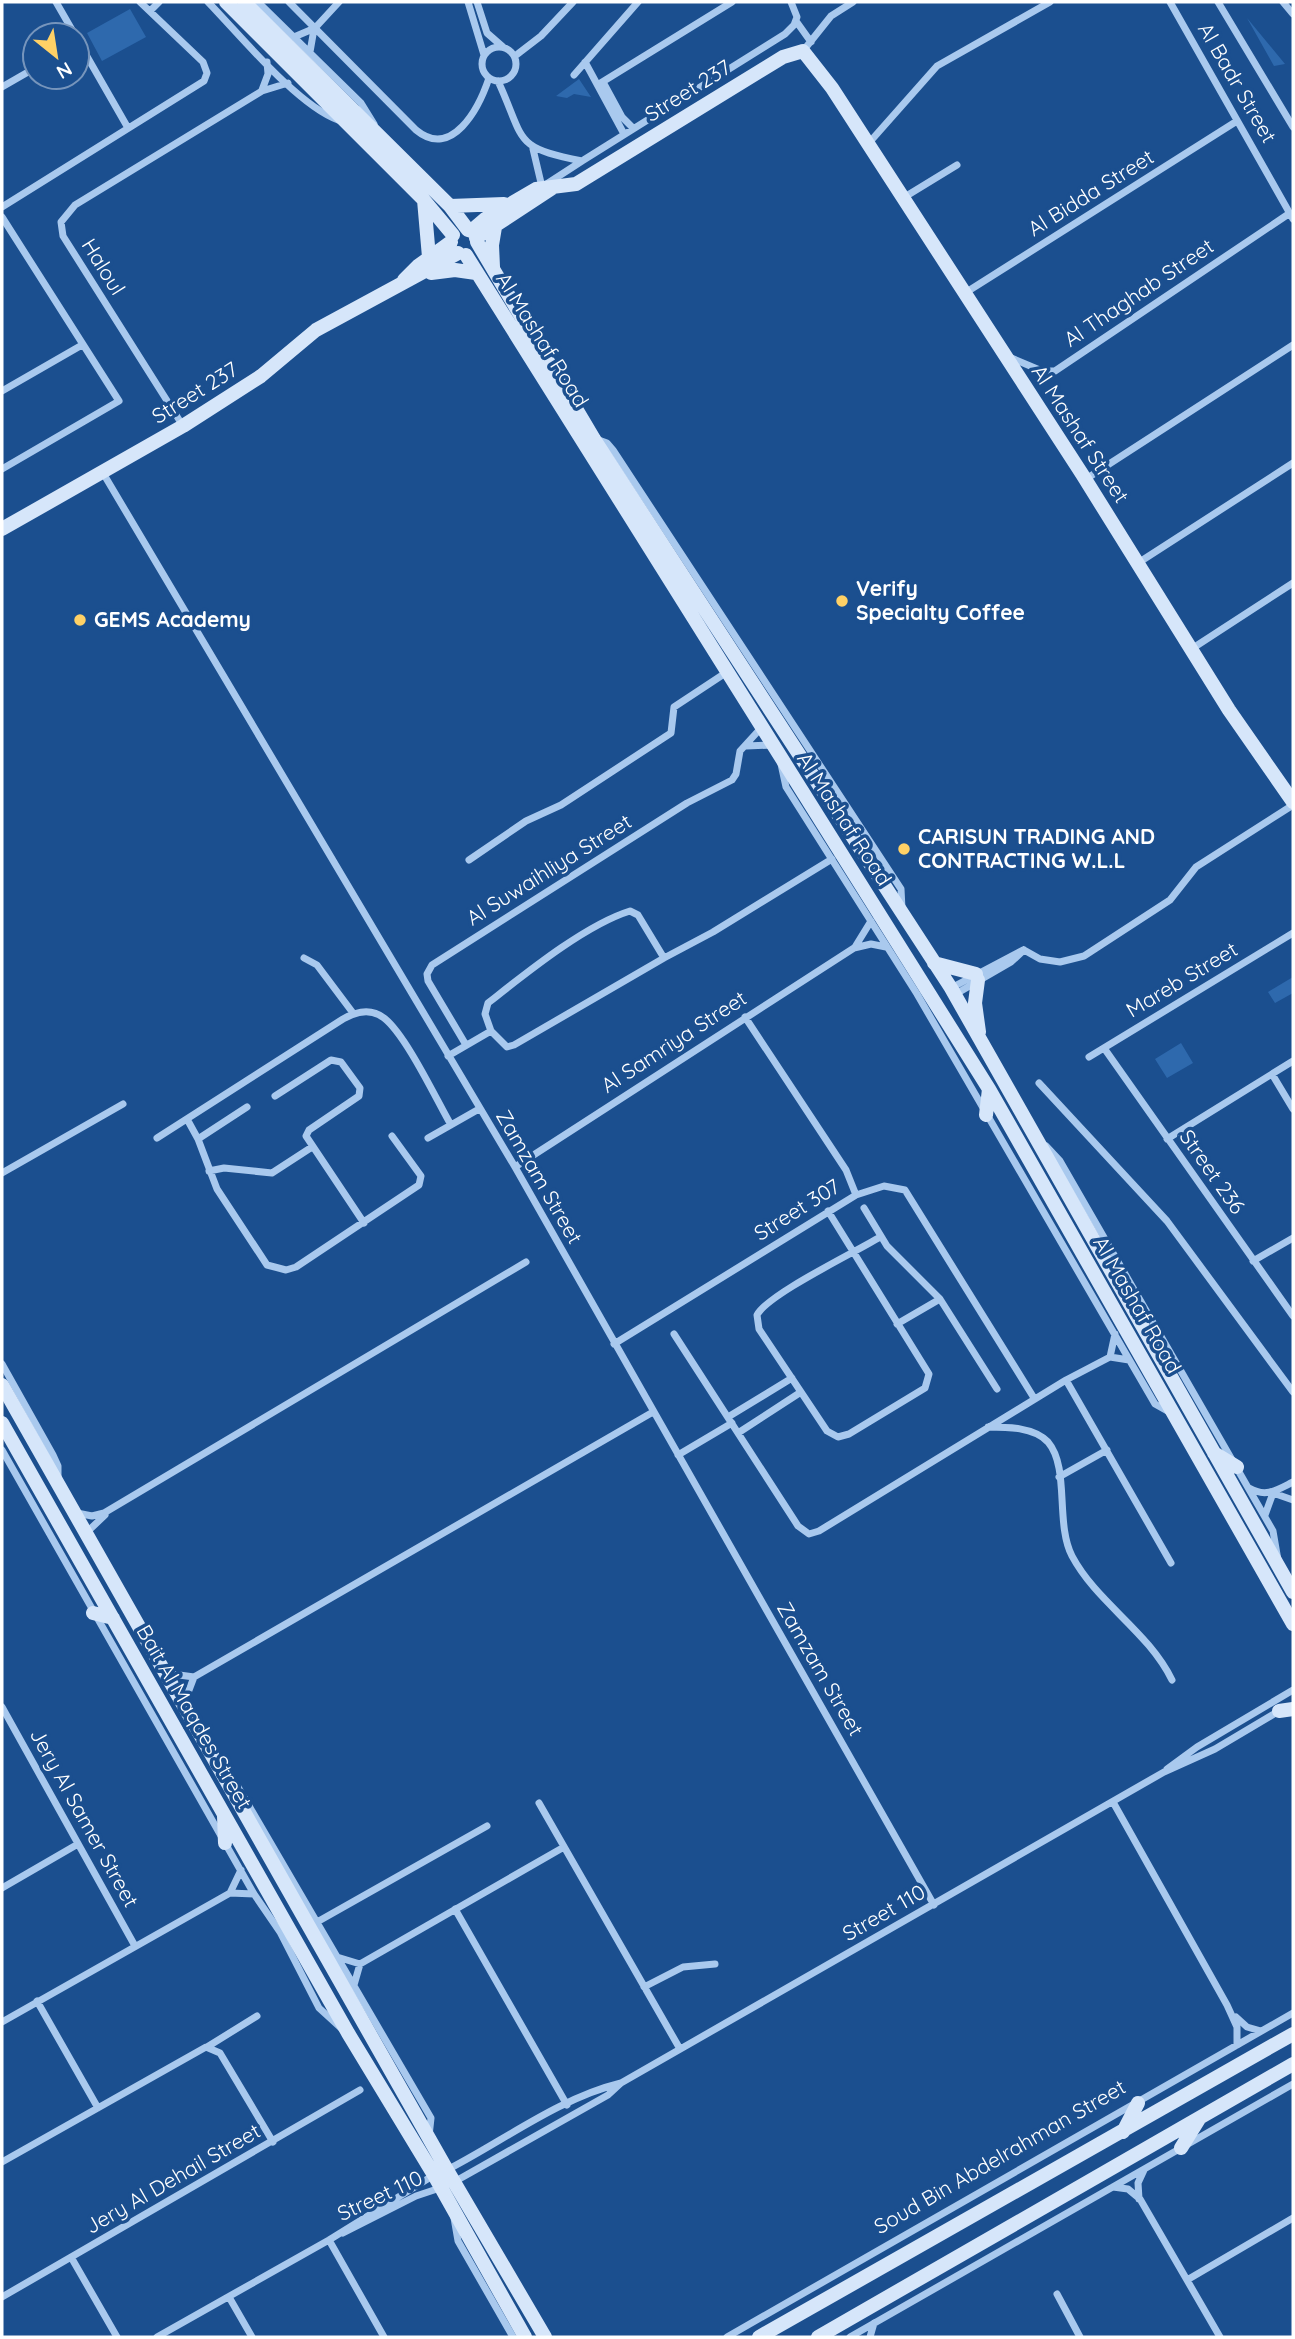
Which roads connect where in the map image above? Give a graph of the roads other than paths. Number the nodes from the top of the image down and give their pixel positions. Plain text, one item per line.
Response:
1 (55, 2) edge
2 (141, 2) edge
3 (159, 2) edge
4 (210, 2) edge
5 (258, 2) edge
6 (289, 2) edge
7 (339, 2) edge
8 (468, 2) edge
9 (477, 2) edge
10 (573, 2) edge
11 (638, 2) edge
12 (732, 2) edge
13 (791, 2) edge
14 (853, 2) edge
15 (1051, 2) edge
16 (1170, 2) edge
17 (1218, 2) edge
18 (1283, 2) edge
19 (234, 4) edge
20 (150, 11) junction
21 (1293, 14) edge
22 (66, 21) edge
23 (796, 21) junction
24 (315, 28) junction
25 (294, 37) junction
26 (504, 47) junction
27 (807, 47) junction
28 (310, 52) junction
29 (484, 55) junction
30 (514, 56) junction
31 (267, 62) junction
32 (585, 62) junction
33 (91, 64) edge
34 (574, 75) dead end
35 (21, 76) edge
36 (489, 78) junction
37 (498, 81) junction
38 (288, 83) junction
39 (601, 83) junction
40 (2, 87) edge
41 (262, 91) junction
42 (1237, 121) junction
43 (350, 124) junction
44 (1293, 127) edge
45 (128, 128) junction
46 (633, 128) junction
47 (624, 134) junction
48 (378, 135) junction
49 (868, 144) junction
50 (533, 148) junction
51 (582, 161) junction
52 (957, 165) dead end
53 (548, 187) junction
54 (903, 198) junction
55 (423, 199) junction
56 (515, 201) junction
57 (450, 206) junction
58 (2, 207) edge
59 (1292, 216) edge
60 (2, 217) edge
61 (495, 227) junction
62 (473, 235) junction
63 (457, 246) junction
64 (429, 257) junction
65 (494, 272) junction
66 (476, 273) junction
67 (422, 275) junction
68 (403, 281) junction
69 (963, 294) junction
70 (82, 345) junction
71 (1293, 345) edge
72 (1002, 354) junction
73 (2, 391) edge
74 (183, 426) junction
75 (1293, 463) edge
76 (2, 469) edge
77 (103, 473) junction
78 (1086, 479) junction
79 (2, 529) edge
80 (1138, 563) junction
81 (1293, 583) edge
82 (1193, 648) junction
83 (728, 672) junction
84 (761, 728) junction
85 (772, 745) junction
86 (746, 746) junction
87 (781, 761) junction
88 (1292, 799) edge
89 (832, 859) junction
90 (469, 860) dead end
91 (870, 921) junction
92 (1293, 933) edge
93 (887, 947) junction
94 (854, 948) junction
95 (304, 958) dead end
96 (664, 958) junction
97 (934, 963) junction
98 (977, 977) junction
99 (953, 991) junction
100 (353, 1013) junction
101 (745, 1017) junction
102 (491, 1031) junction
103 (980, 1040) junction
104 (466, 1045) junction
105 (1104, 1048) junction
106 (448, 1056) junction
107 (1089, 1057) dead end
108 (1293, 1062) edge
109 (1272, 1074) junction
110 (1039, 1083) dead end
111 (989, 1089) junction
112 (275, 1096) dead end
113 (123, 1104) dead end
114 (247, 1107) dead end
115 (479, 1108) junction
116 (1293, 1109) edge
117 (986, 1115) junction
118 (187, 1119) junction
119 (451, 1125) junction
120 (392, 1136) dead end
121 (157, 1138) dead end
122 (428, 1138) dead end
123 (1035, 1138) junction
124 (198, 1139) junction
125 (1167, 1139) junction
126 (312, 1147) junction
127 (514, 1167) junction
128 (209, 1171) junction
129 (2, 1173) edge
130 (856, 1195) junction
131 (864, 1208) dead end
132 (828, 1211) junction
133 (364, 1223) junction
134 (880, 1237) junction
135 (1293, 1238) edge
136 (853, 1253) junction
137 (1253, 1261) junction
138 (526, 1262) dead end
139 (940, 1299) junction
140 (1293, 1316) edge
141 (897, 1324) junction
142 (1115, 1333) junction
143 (674, 1335) dead end
144 (614, 1344) junction
145 (1110, 1357) junction
146 (1131, 1360) junction
147 (2, 1364) edge
148 (792, 1378) junction
149 (1066, 1380) junction
150 (2, 1385) edge
151 (997, 1389) dead end
152 (801, 1392) junction
153 (1293, 1392) edge
154 (1034, 1398) junction
155 (653, 1412) junction
156 (1175, 1413) junction
157 (730, 1420) junction
158 (2, 1424) edge
159 (987, 1427) junction
160 (738, 1433) junction
161 (2, 1450) edge
162 (1107, 1450) junction
163 (1213, 1452) junction
164 (678, 1455) junction
165 (1237, 1467) junction
166 (1059, 1477) junction
167 (1293, 1482) edge
168 (57, 1483) junction
169 (1249, 1488) junction
170 (1273, 1493) junction
171 (1293, 1500) edge
172 (110, 1510) junction
173 (73, 1511) junction
174 (1265, 1517) junction
175 (57, 1519) junction
176 (85, 1534) junction
177 (52, 1538) junction
178 (1171, 1563) dead end
179 (1277, 1564) junction
180 (1293, 1592) edge
181 (120, 1595) junction
182 (93, 1613) junction
183 (113, 1618) junction
184 (1293, 1625) edge
185 (172, 1674) junction
186 (194, 1677) junction
187 (1172, 1680) dead end
188 (1293, 1690) edge
189 (186, 1698) junction
190 (2, 1707) edge
191 (1286, 1710) edge
192 (202, 1733) junction
193 (1164, 1772) junction
194 (1113, 1802) junction
195 (539, 1803) dead end
196 (223, 1811) junction
197 (486, 1826) dead end
198 (225, 1843) junction
199 (78, 1844) junction
200 (564, 1847) junction
201 (241, 1870) junction
202 (2, 1888) edge
203 (230, 1893) junction
204 (254, 1894) junction
205 (934, 1905) junction
206 (455, 1909) junction
207 (317, 1922) junction
208 (135, 1946) junction
209 (337, 1956) junction
210 (360, 1964) junction
211 (715, 1964) dead end
212 (354, 1985) junction
213 (644, 1987) junction
214 (37, 2001) junction
215 (1227, 2005) junction
216 (1293, 2013) edge
217 (257, 2016) dead end
218 (2, 2022) edge
219 (1262, 2031) junction
220 (348, 2034) junction
221 (1293, 2034) edge
222 (1237, 2045) junction
223 (206, 2048) junction
224 (680, 2049) junction
225 (1293, 2056) edge
226 (1293, 2064) edge
227 (1270, 2077) junction
228 (621, 2082) junction
229 (1293, 2084) edge
230 (360, 2091) dead end
231 (1138, 2103) junction
232 (567, 2105) junction
233 (98, 2108) junction
234 (1201, 2117) junction
235 (1123, 2132) junction
236 (429, 2136) junction
237 (273, 2142) junction
238 (1181, 2147) junction
239 (2, 2162) edge
240 (1145, 2168) junction
241 (444, 2179) junction
242 (1112, 2187) junction
243 (1140, 2199) junction
244 (452, 2211) junction
245 (1292, 2221) edge
246 (332, 2238) junction
247 (71, 2258) junction
248 (1187, 2280) junction
249 (1057, 2294) dead end
250 (2, 2297) edge
251 (229, 2297) junction
252 (790, 2320) junction
253 (874, 2323) junction
254 (117, 2337) edge
255 (157, 2337) edge
256 (252, 2337) edge
257 (384, 2337) edge
258 (513, 2337) edge
259 (525, 2337) edge
260 (545, 2337) edge
261 (727, 2337) edge
262 (759, 2337) edge
263 (772, 2337) edge
264 (818, 2337) edge
265 (850, 2337) edge
266 (870, 2337) edge
267 (1080, 2337) edge
268 (1220, 2337) edge

1 - 22 street
2 - 20 street
3 - 20 street
4 - 19 street
4 - 31 street, Al Mashaf Road
5 - 25 street, Al Mashaf Road
6 - 24 street
7 - 24 street
8 - 29 street
9 - 26 street
10 - 30 street
11 - 32 street
12 - 39 street
13 - 23 street
14 - 27 street
15 - 49 street
16 - 42 street, Al Badr Street
17 - 44 street
18 - 21 street
19 - 43 street, Al Mashaf Road
19 - 48 street, Al Mashaf Road
20 - 45 street
23 - 27 street
23 - 46 street
24 - 25 street
24 - 28 street
24 - 36 street
25 - 28 street, Al Mashaf Road
26 - 29 street
26 - 30 street
27 - 49 street, Al Mashaf Street
27 - 53 street, Street 237
28 - 48 street, Al Mashaf Road
29 - 36 street
30 - 37 street
31 - 38 street, Al Mashaf Road
31 - 41 street
32 - 34 street
32 - 39 street
33 - 45 street
35 - 40 street
36 - 37 street
37 - 50 street
38 - 41 street, Haloul
38 - 43 street, Al Mashaf Road
39 - 46 street
39 - 47 street
41 - 74 street, Haloul
42 - 59 street, Al Badr Street
42 - 69 street, Al Bidda Street
43 - 55 street, Al Mashaf Road
45 - 58 street
46 - 47 street
47 - 51 street
48 - 57 street, Al Mashaf Road
49 - 54 street, Al Mashaf Street
50 - 51 street
50 - 53 street
51 - 53 street
52 - 54 street
53 - 56 street, Street 237
53 - 61 street, Street 237
54 - 69 street, Al Mashaf Street
55 - 63 street, Al Mashaf Road
55 - 64 street
56 - 57 street
56 - 62 street, Street 237
57 - 62 street, Al Mashaf Road
59 - 72 street, Al Thaghab Street
60 - 70 street
61 - 62 street, Street 237
61 - 65 street
62 - 63 street
62 - 63 street
62 - 65 street, Al Mashaf Road
63 - 64 street, Street 237
63 - 66 street, Al Mashaf Road
63 - 67 street, Street 237
64 - 68 street, Street 237
65 - 97 street, Al Mashaf Road
66 - 67 street
66 - 83 street, Al Mashaf Road
67 - 68 street, Street 237
68 - 74 street, Street 237
69 - 72 street, Al Mashaf Street
70 - 73 street
70 - 76 street
71 - 78 street
72 - 78 street, Al Mashaf Street
74 - 77 street, Street 237
75 - 80 street
77 - 79 street, Street 237
77 - 106 street, Zamzam Street
78 - 80 street, Al Mashaf Street
80 - 82 street, Al Mashaf Street
81 - 82 street
82 - 88 street, Al Mashaf Street
83 - 84 street, Al Mashaf Road
83 - 90 street
84 - 85 street, Al Mashaf Road
84 - 86 street, Al Suwaihliya Street
85 - 86 street
85 - 87 street, Al Mashaf Road
86 - 104 street, Al Suwaihliya Street
87 - 89 street, Al Mashaf Road
87 - 111 street, Al Mashaf Road
88 - 98 street
89 - 91 street, Al Mashaf Road
89 - 96 street
91 - 93 street, Al Mashaf Road
91 - 94 street, Al Samriya Street
92 - 105 street, Mareb Street
93 - 94 street
93 - 117 street, Al Mashaf Road
94 - 101 street, Al Samriya Street
95 - 100 street
96 - 102 street
96 - 102 street
97 - 98 street
97 - 99 street, Al Mashaf Road
98 - 99 street
98 - 103 street
99 - 103 street, Al Mashaf Road
100 - 118 street
100 - 119 street
101 - 127 street, Al Samriya Street
101 - 130 street, Street 307
102 - 104 street
103 - 123 street, Al Mashaf Road
104 - 106 street
105 - 107 street, Mareb Street
105 - 125 street, Street 236
106 - 115 street, Zamzam Street
108 - 109 street
109 - 116 street
109 - 125 street
110 - 153 street
111 - 117 street
111 - 156 street, Al Mashaf Road
112 - 126 street
113 - 129 street
114 - 124 street
115 - 119 street
115 - 127 street, Zamzam Street
117 - 142 street, Al Mashaf Road
118 - 121 street
118 - 124 street
119 - 122 street
120 - 133 street
123 - 163 street, Al Mashaf Road
123 - 165 street, Al Mashaf Road
124 - 128 street
125 - 137 street, Street 236
126 - 128 street
126 - 133 street
127 - 144 street, Zamzam Street
128 - 133 street
130 - 132 street, Street 307
130 - 154 street
131 - 134 street
132 - 136 street
132 - 144 street, Street 307
134 - 136 street
134 - 139 street
135 - 137 street
136 - 141 street
136 - 148 street
137 - 140 street, Street 236
138 - 172 street
139 - 141 street
139 - 151 street
141 - 152 street
142 - 145 street
142 - 146 street, Al Mashaf Road
143 - 157 street
144 - 155 street, Zamzam Street
145 - 146 street
145 - 149 street
146 - 156 street, Al Mashaf Road
147 - 168 street, Bait Al Maqdes Street
148 - 152 street
148 - 157 street
149 - 154 street
149 - 162 street
150 - 168 street, Bait Al Maqdes Street
152 - 160 street
154 - 159 street
155 - 164 street, Zamzam Street
155 - 186 street
156 - 184 street, Al Mashaf Road
157 - 160 street
157 - 164 street
158 - 175 street, Bait Al Maqdes Street
158 - 176 street
159 - 160 street
159 - 166 street
161 - 177 street, Bait Al Maqdes Street
162 - 166 street
162 - 178 street
163 - 165 street
163 - 179 street, Al Mashaf Road
164 - 205 street, Zamzam Street
165 - 169 street, Al Mashaf Road
166 - 187 street
167 - 170 street
168 - 173 street, Bait Al Maqdes Street
169 - 170 street
169 - 174 street, Al Mashaf Road
170 - 171 street
170 - 174 street
172 - 173 street
172 - 176 street
173 - 176 street, Bait Al Maqdes Street
174 - 179 street, Al Mashaf Road
175 - 177 street
175 - 183 street, Bait Al Maqdes Street
176 - 181 street, Bait Al Maqdes Street
177 - 182 street, Bait Al Maqdes Street
179 - 180 street, Al Mashaf Road
181 - 185 street, Bait Al Maqdes Street
181 - 192 street, Bait Al Maqdes Street
182 - 183 street
182 - 198 street, Bait Al Maqdes Street
183 - 196 street, Bait Al Maqdes Street
185 - 186 street
185 - 189 street, Bait Al Maqdes Street
186 - 189 street
188 - 193 street, Street 110
189 - 192 street, Bait Al Maqdes Street
190 - 199 street, Jery Al Samer Street
191 - 193 street, Street 110
192 - 207 street, Bait Al Maqdes Street
192 - 236 street, Bait Al Maqdes Street
193 - 194 street, Street 110
194 - 205 street, Street 110
194 - 215 street
195 - 200 street
196 - 198 street
196 - 220 street, Bait Al Maqdes Street
197 - 207 street
198 - 201 street, Bait Al Maqdes Street
199 - 202 street
199 - 208 street, Jery Al Samer Street
200 - 206 street
200 - 213 street
201 - 203 street
201 - 204 street, Bait Al Maqdes Street
203 - 204 street
203 - 208 street
204 - 220 street, Bait Al Maqdes Street
205 - 224 street, Street 110
206 - 210 street
206 - 232 street
207 - 209 street, Bait Al Maqdes Street
208 - 214 street
209 - 210 street
209 - 212 street, Bait Al Maqdes Street
210 - 212 street
211 - 213 street
212 - 236 street, Bait Al Maqdes Street
213 - 224 street
214 - 218 street
214 - 233 street
215 - 219 street
215 - 222 street
216 - 219 street, Soud Bin Abdelrahman Street
217 - 223 street
219 - 222 street, Soud Bin Abdelrahman Street
220 - 241 street, Bait Al Maqdes Street
221 - 235 street, Soud Bin Abdelrahman Street
222 - 231 street, Soud Bin Abdelrahman Street
223 - 233 street
223 - 237 street
224 - 228 street, Street 110
225 - 227 street
226 - 227 street
227 - 234 street
228 - 232 street, Street 110
228 - 241 street, Street 110
229 - 238 street
230 - 237 street, Jery Al Dehail Street
231 - 235 street
231 - 261 street, Soud Bin Abdelrahman Street
232 - 241 street, Street 110
233 - 239 street
234 - 238 street
234 - 264 street
235 - 252 street, Soud Bin Abdelrahman Street
236 - 241 street, Bait Al Maqdes Street
237 - 247 street, Jery Al Dehail Street
238 - 240 street
240 - 242 street
240 - 243 street
241 - 244 street, Bait Al Maqdes Street
241 - 246 street, Street 110
241 - 246 street, Street 110
241 - 260 street, Bait Al Maqdes Street
242 - 243 street
242 - 253 street
243 - 248 street
244 - 258 street, Bait Al Maqdes Street
244 - 259 street, Bait Al Maqdes Street
245 - 248 street
246 - 251 street, Street 110
246 - 257 street
247 - 250 street, Jery Al Dehail Street
247 - 254 street
248 - 268 street
249 - 267 street
251 - 255 street, Street 110
251 - 256 street
252 - 262 street, Soud Bin Abdelrahman Street
252 - 263 street
253 - 265 street
253 - 266 street

